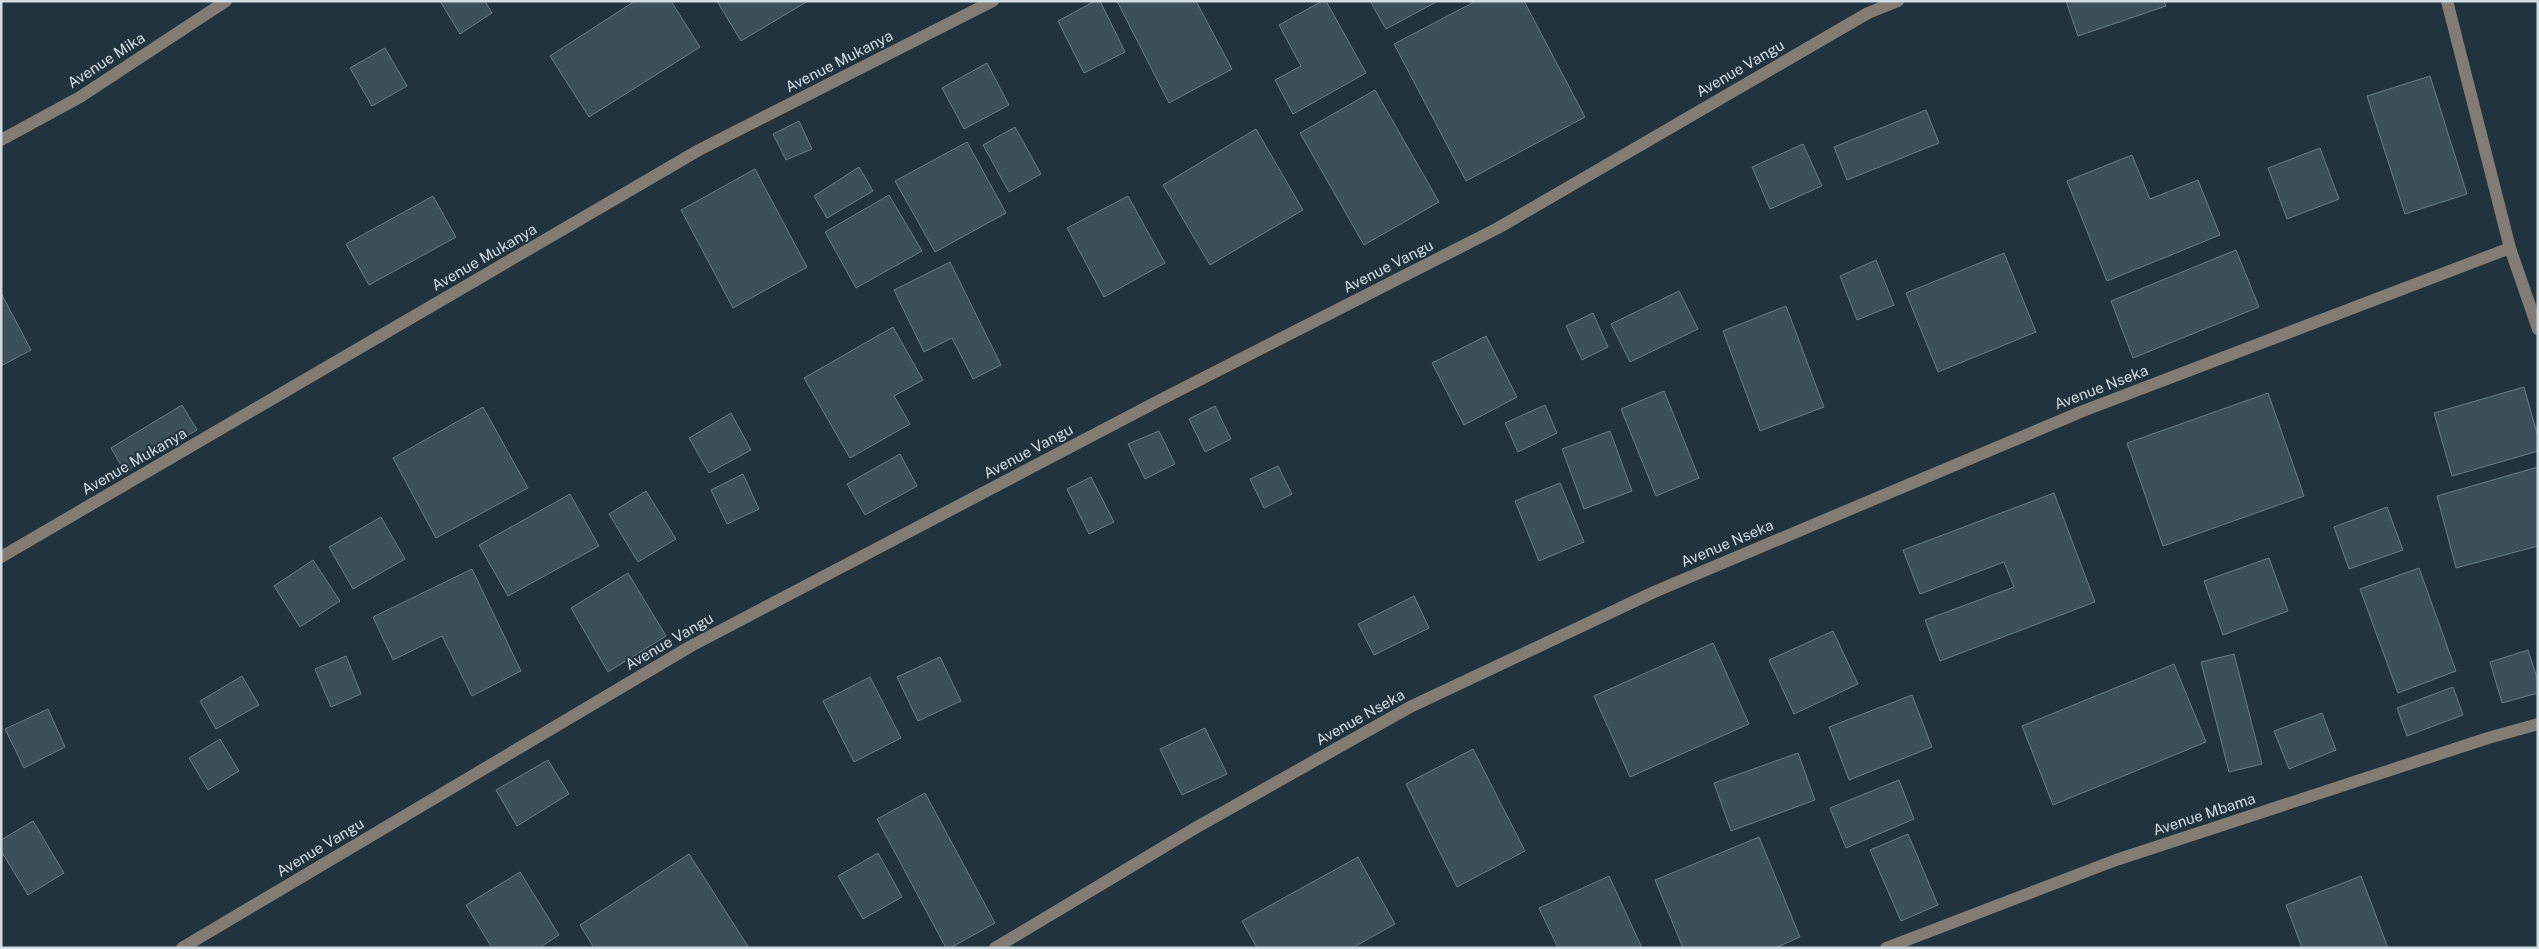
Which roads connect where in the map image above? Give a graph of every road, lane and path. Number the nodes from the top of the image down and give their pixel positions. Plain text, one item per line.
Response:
1 (226, 1) edge
2 (992, 1) edge
3 (1898, 1) edge
4 (2447, 1) edge
5 (1, 140) edge
6 (2510, 248) junction
7 (2538, 329) edge
8 (1, 557) edge
9 (2538, 724) edge
10 (182, 948) edge
11 (995, 948) edge
12 (1886, 948) edge

1 - 5 street, Avenue Mika
2 - 8 street, Avenue Mukanya
3 - 10 street, Avenue Vangu
4 - 6 street
6 - 7 street
6 - 11 street, Avenue Nseka
9 - 12 street, Avenue Mbama

